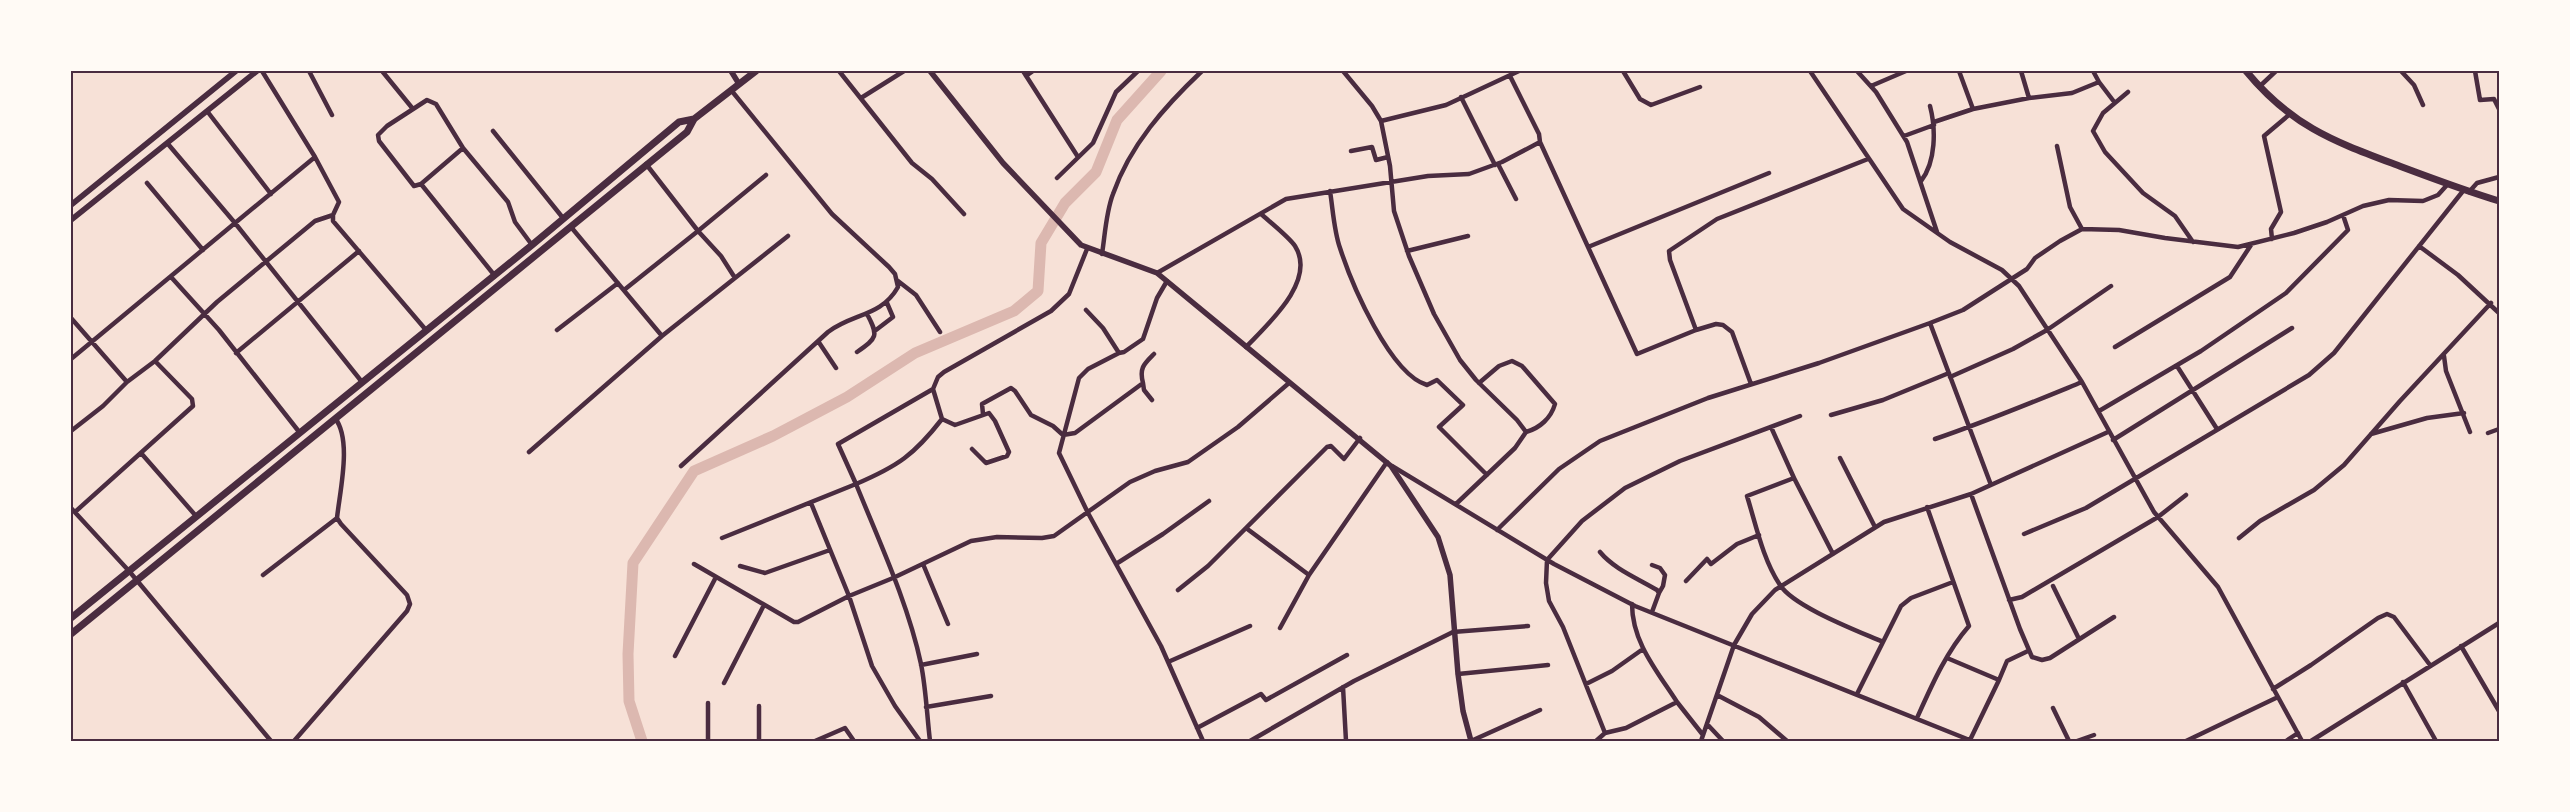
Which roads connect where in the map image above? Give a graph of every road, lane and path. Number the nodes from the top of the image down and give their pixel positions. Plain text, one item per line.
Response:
1 (236, 71) edge
2 (257, 71) edge
3 (262, 71) edge
4 (308, 71) edge
5 (382, 71) edge
6 (731, 71) edge
7 (756, 71) edge
8 (839, 71) edge
9 (904, 71) edge
10 (930, 71) edge
11 (1033, 71) edge
12 (1138, 71) edge
13 (1202, 71) edge
14 (1343, 71) edge
15 (1519, 71) edge
16 (1622, 71) edge
17 (1810, 71) edge
18 (1858, 71) edge
19 (1906, 71) edge
20 (1959, 71) edge
21 (2021, 71) edge
22 (2093, 71) edge
23 (2246, 71) edge
24 (2276, 71) edge
25 (2401, 71) edge
26 (2475, 71) edge
27 (1025, 74) edge
28 (1510, 76) junction
29 (2099, 82) junction
30 (739, 84) junction
31 (1871, 86) junction
32 (2258, 86) junction
33 (1700, 87) dead end
34 (730, 90) junction
35 (2128, 92) dead end
36 (1461, 97) junction
37 (861, 98) junction
38 (2029, 98) junction
39 (2115, 103) junction
40 (2424, 105) dead end
41 (1930, 106) dead end
42 (1973, 108) junction
43 (413, 109) junction
44 (2499, 109) edge
45 (208, 111) junction
46 (2290, 114) junction
47 (332, 115) dead end
48 (694, 119) junction
49 (1381, 120) junction
50 (1934, 124) junction
51 (493, 131) dead end
52 (1904, 136) junction
53 (1540, 142) junction
54 (168, 144) junction
55 (2057, 146) dead end
56 (462, 148) junction
57 (1351, 151) dead end
58 (316, 157) junction
59 (1078, 158) junction
60 (1388, 158) junction
61 (1868, 159) junction
62 (646, 164) junction
63 (1496, 164) junction
64 (1769, 173) dead end
65 (766, 175) dead end
66 (2499, 177) edge
67 (1057, 178) dead end
68 (1921, 181) junction
69 (146, 182) dead end
70 (1392, 182) junction
71 (421, 184) junction
72 (2447, 185) junction
73 (1330, 191) junction
74 (2466, 191) junction
75 (271, 194) junction
76 (1516, 199) dead end
77 (2499, 201) edge
78 (71, 205) edge
79 (964, 214) dead end
80 (1261, 214) junction
81 (333, 215) junction
82 (2343, 215) junction
83 (563, 218) junction
84 (71, 220) edge
85 (235, 224) junction
86 (571, 227) junction
87 (2082, 229) junction
88 (698, 232) junction
89 (1937, 233) junction
90 (788, 236) dead end
91 (1468, 236) dead end
92 (2272, 239) junction
93 (2193, 242) junction
94 (532, 245) junction
95 (2251, 245) junction
96 (2419, 246) junction
97 (1588, 247) junction
98 (1087, 249) junction
99 (203, 250) junction
100 (359, 251) junction
101 (1407, 251) junction
102 (1102, 254) junction
103 (266, 262) junction
104 (1157, 273) junction
105 (495, 276) junction
106 (171, 277) junction
107 (735, 278) junction
108 (2013, 278) junction
109 (898, 281) junction
110 (1167, 281) junction
111 (618, 283) junction
112 (2112, 286) dead end
113 (624, 290) junction
114 (298, 302) junction
115 (887, 303) junction
116 (2491, 303) junction
117 (1086, 310) dead end
118 (2499, 313) edge
119 (204, 314) junction
120 (867, 314) junction
121 (71, 318) edge
122 (1930, 323) junction
123 (2292, 328) dead end
124 (426, 330) junction
125 (557, 330) dead end
126 (876, 330) junction
127 (1696, 330) junction
128 (2048, 330) junction
129 (940, 332) dead end
130 (662, 336) junction
131 (818, 341) junction
132 (91, 343) junction
133 (2115, 346) dead end
134 (1246, 347) junction
135 (857, 352) dead end
136 (236, 353) junction
137 (1119, 353) junction
138 (1154, 354) dead end
139 (2444, 356) junction
140 (71, 359) edge
141 (156, 361) junction
142 (2177, 366) junction
143 (379, 368) junction
144 (836, 368) dead end
145 (1950, 376) junction
146 (387, 377) junction
147 (127, 382) junction
148 (362, 382) junction
149 (2082, 382) junction
150 (1143, 383) junction
151 (1289, 383) junction
152 (1479, 383) junction
153 (1751, 384) junction
154 (934, 389) junction
155 (2194, 390) junction
156 (1152, 400) dead end
157 (2099, 411) junction
158 (2464, 413) junction
159 (983, 414) junction
160 (1831, 415) dead end
161 (1800, 416) dead end
162 (335, 418) junction
163 (942, 419) junction
164 (1771, 427) junction
165 (1969, 427) junction
166 (2217, 429) junction
167 (2499, 429) edge
168 (71, 431) edge
169 (1526, 432) junction
170 (2108, 432) junction
171 (2470, 432) dead end
172 (300, 433) junction
173 (2488, 433) dead end
174 (2371, 434) junction
175 (1063, 435) junction
176 (1360, 438) junction
177 (1935, 439) dead end
178 (2113, 440) junction
179 (972, 449) dead end
180 (529, 452) dead end
181 (140, 453) junction
182 (1840, 458) dead end
183 (1389, 464) junction
184 (681, 466) dead end
185 (1487, 475) junction
186 (2135, 476) junction
187 (1794, 478) junction
188 (856, 484) junction
189 (1990, 485) junction
190 (1971, 494) junction
191 (2186, 495) dead end
192 (1209, 501) dead end
193 (811, 503) junction
194 (1456, 504) junction
195 (1927, 507) junction
196 (73, 510) edge
197 (1088, 512) junction
198 (196, 516) junction
199 (338, 518) junction
200 (2158, 518) junction
201 (1875, 527) junction
202 (1246, 528) junction
203 (1497, 530) junction
204 (1759, 534) junction
205 (2024, 534) dead end
206 (722, 538) dead end
207 (2239, 538) dead end
208 (830, 550) junction
209 (1600, 552) dead end
210 (1833, 554) junction
211 (1547, 560) junction
212 (694, 564) dead end
213 (923, 564) junction
214 (1116, 564) junction
215 (1652, 565) dead end
216 (740, 566) dead end
217 (129, 571) junction
218 (263, 575) dead end
219 (1309, 576) junction
220 (716, 577) junction
221 (893, 578) junction
222 (137, 580) junction
223 (1686, 581) dead end
224 (1953, 582) junction
225 (1780, 586) junction
226 (2053, 586) dead end
227 (1178, 590) dead end
228 (1658, 593) junction
229 (849, 596) junction
230 (2009, 600) junction
231 (1632, 604) junction
232 (764, 605) junction
233 (1652, 612) junction
234 (2114, 617) dead end
235 (71, 618) edge
236 (948, 624) dead end
237 (2499, 624) edge
238 (1250, 626) dead end
239 (1528, 626) dead end
240 (1280, 628) dead end
241 (1454, 632) junction
242 (71, 634) edge
243 (2080, 639) junction
244 (1883, 642) junction
245 (1734, 644) junction
246 (2461, 646) junction
247 (1643, 649) junction
248 (2028, 651) junction
249 (977, 654) dead end
250 (1347, 655) dead end
251 (675, 656) dead end
252 (1947, 658) junction
253 (1168, 662) junction
254 (921, 665) junction
255 (1548, 665) dead end
256 (2430, 665) junction
257 (1458, 674) junction
258 (1999, 680) junction
259 (2403, 682) junction
260 (724, 683) dead end
261 (1586, 684) junction
262 (1343, 687) junction
263 (2273, 689) junction
264 (1857, 694) junction
265 (1717, 695) junction
266 (992, 696) dead end
267 (2278, 697) junction
268 (1677, 702) junction
269 (708, 703) dead end
270 (759, 706) dead end
271 (926, 707) junction
272 (2053, 708) dead end
273 (1540, 710) dead end
274 (2499, 711) edge
275 (1918, 718) junction
276 (1706, 724) junction
277 (1196, 728) junction
278 (1605, 733) junction
279 (2298, 733) junction
280 (1703, 735) junction
281 (2094, 735) dead end
282 (1597, 740) edge
283 (1971, 740) edge
284 (271, 741) edge
285 (294, 741) edge
286 (708, 741) edge
287 (759, 741) edge
288 (815, 741) edge
289 (854, 741) edge
290 (920, 741) edge
291 (930, 741) edge
292 (1203, 741) edge
293 (1250, 741) edge
294 (1346, 741) edge
295 (1471, 741) edge
296 (1700, 741) edge
297 (1723, 741) edge
298 (1787, 741) edge
299 (2069, 741) edge
300 (2076, 741) edge
301 (2186, 741) edge
302 (2286, 741) edge
303 (2302, 741) edge
304 (2311, 741) edge
305 (2436, 741) edge

1 - 78 street
2 - 45 street
3 - 58 street
4 - 47 street
5 - 43 street
6 - 30 street
7 - 30 main road
8 - 37 street
9 - 37 street
10 - 98 street
11 - 27 street
12 - 59 street
13 - 102 street
14 - 49 street
15 - 28 street
16 - 33 street
17 - 61 street
18 - 31 street
19 - 31 street
20 - 42 street
21 - 38 street
22 - 29 street
23 - 32 main road
24 - 32 street
25 - 40 street
26 - 44 street
27 - 59 street
28 - 36 street
28 - 53 street
29 - 38 street
29 - 39 street
30 - 34 main road
31 - 52 street
32 - 46 main road
34 - 48 main road
34 - 109 street
35 - 39 street
36 - 49 street
36 - 63 street
37 - 79 street
38 - 42 street
39 - 93 street
41 - 50 street
42 - 50 street
43 - 56 street
43 - 71 street
45 - 54 street
45 - 75 street
46 - 72 main road
46 - 92 street
48 - 62 main road
48 - 83 main road
49 - 60 street
50 - 52 street
50 - 68 street
51 - 83 street
52 - 68 street
53 - 63 street
53 - 97 street
54 - 84 street
54 - 85 street
55 - 87 street
56 - 71 street
56 - 94 street
57 - 60 street
58 - 75 street
58 - 81 street
59 - 67 street
60 - 70 street
61 - 89 street
61 - 127 street
62 - 86 main road
62 - 88 street
63 - 70 street
63 - 76 street
64 - 97 street
65 - 88 street
66 - 74 street
68 - 89 street
69 - 99 street
70 - 73 street
70 - 101 street
71 - 105 street
72 - 74 main road
72 - 82 street
73 - 80 street
73 - 185 street
74 - 77 main road
74 - 96 street
75 - 85 street
80 - 104 street
80 - 134 street
81 - 100 street
81 - 103 street
82 - 92 street
82 - 142 street
83 - 94 main road
85 - 99 street
85 - 103 street
86 - 111 street
86 - 146 main road
87 - 93 street
87 - 108 street
88 - 107 street
88 - 113 street
89 - 108 street
90 - 107 street
91 - 101 street
92 - 95 street
93 - 95 street
94 - 105 main road
95 - 133 street
96 - 116 street
96 - 166 street
97 - 127 street
98 - 102 street
98 - 154 street
99 - 106 street
100 - 114 street
100 - 124 street
101 - 152 street
102 - 104 street
103 - 114 street
103 - 119 street
104 - 110 street
105 - 124 main road
106 - 119 street
106 - 132 street
107 - 130 street
108 - 122 street
108 - 128 street
109 - 115 street
109 - 129 street
110 - 134 street
110 - 137 street
111 - 113 street
111 - 125 street
112 - 128 street
113 - 130 street
114 - 136 street
114 - 148 street
115 - 120 street
115 - 126 street
116 - 118 street
116 - 139 street
117 - 137 street
119 - 136 street
119 - 141 street
120 - 126 street
120 - 131 street
121 - 132 street
122 - 145 street
122 - 153 street
123 - 155 street
124 - 143 main road
126 - 135 street
127 - 153 street
128 - 145 street
128 - 149 street
130 - 180 street
131 - 144 street
131 - 184 street
132 - 140 street
132 - 147 street
134 - 151 street
136 - 172 street
137 - 175 street
138 - 150 street
139 - 158 street
139 - 174 street
141 - 147 street
141 - 181 street
142 - 155 street
142 - 157 street
143 - 146 main road
143 - 148 main road
145 - 160 street
145 - 165 street
146 - 162 main road
147 - 168 street
148 - 172 main road
149 - 157 street
149 - 165 street
150 - 156 street
150 - 175 street
151 - 176 street
151 - 197 street
152 - 169 street
152 - 169 street
153 - 203 street
154 - 163 street
154 - 188 street
155 - 166 street
155 - 178 street
157 - 170 street
158 - 171 street
158 - 174 street
159 - 163 street
159 - 175 street
159 - 179 street
161 - 164 street
162 - 199 street
162 - 222 main road
163 - 188 street
164 - 187 street
164 - 211 street
165 - 177 street
165 - 189 street
166 - 186 street
167 - 173 street
169 - 185 street
170 - 178 street
170 - 189 street
172 - 198 main road
174 - 207 street
175 - 197 street
176 - 183 street
176 - 202 street
178 - 186 street
181 - 196 street
181 - 198 street
182 - 201 street
183 - 194 street
183 - 219 street
183 - 241 street
185 - 194 street
186 - 200 street
186 - 205 street
187 - 204 street
187 - 210 street
188 - 193 street
188 - 221 street
189 - 190 street
190 - 195 street
190 - 230 street
191 - 200 street
192 - 214 street
193 - 206 street
193 - 208 street
194 - 203 street
195 - 201 street
195 - 224 street
196 - 217 street
197 - 213 street
197 - 214 street
198 - 217 main road
199 - 218 street
199 - 285 street
200 - 230 street
200 - 263 street
201 - 210 street
202 - 219 street
202 - 227 street
203 - 211 street
204 - 223 street
204 - 225 street
208 - 216 street
208 - 229 street
209 - 228 street
210 - 225 street
211 - 231 street
211 - 261 street
212 - 220 street
213 - 221 street
213 - 236 street
214 - 253 street
215 - 228 street
217 - 222 street
217 - 235 main road
219 - 240 street
220 - 232 street
220 - 251 street
221 - 229 street
221 - 254 street
222 - 242 main road
222 - 284 street
224 - 244 street
224 - 252 street
225 - 244 street
225 - 245 street
226 - 243 street
228 - 233 street
229 - 232 street
229 - 290 street
230 - 248 street
231 - 233 street
231 - 247 street
232 - 260 street
233 - 245 street
234 - 243 street
237 - 246 street
238 - 253 street
239 - 241 street
241 - 257 street
241 - 262 street
243 - 248 street
244 - 264 street
245 - 264 street
245 - 265 street
246 - 256 street
246 - 274 street
247 - 261 street
247 - 268 street
248 - 258 street
249 - 254 street
250 - 277 street
252 - 258 street
252 - 275 street
253 - 277 street
254 - 271 street
255 - 257 street
256 - 259 street
256 - 263 street
257 - 295 street
258 - 283 street
259 - 304 street
259 - 305 street
261 - 278 street
262 - 293 street
262 - 294 street
263 - 267 street
264 - 275 street
265 - 276 street
265 - 298 street
266 - 271 street
267 - 279 street
267 - 301 street
268 - 278 street
268 - 280 street
269 - 286 street
270 - 287 street
271 - 291 street
272 - 299 street
273 - 295 street
275 - 283 street
276 - 280 street
276 - 297 street
277 - 292 street
278 - 282 street
279 - 302 street
279 - 303 street
280 - 296 street
281 - 300 street
288 - 289 street

